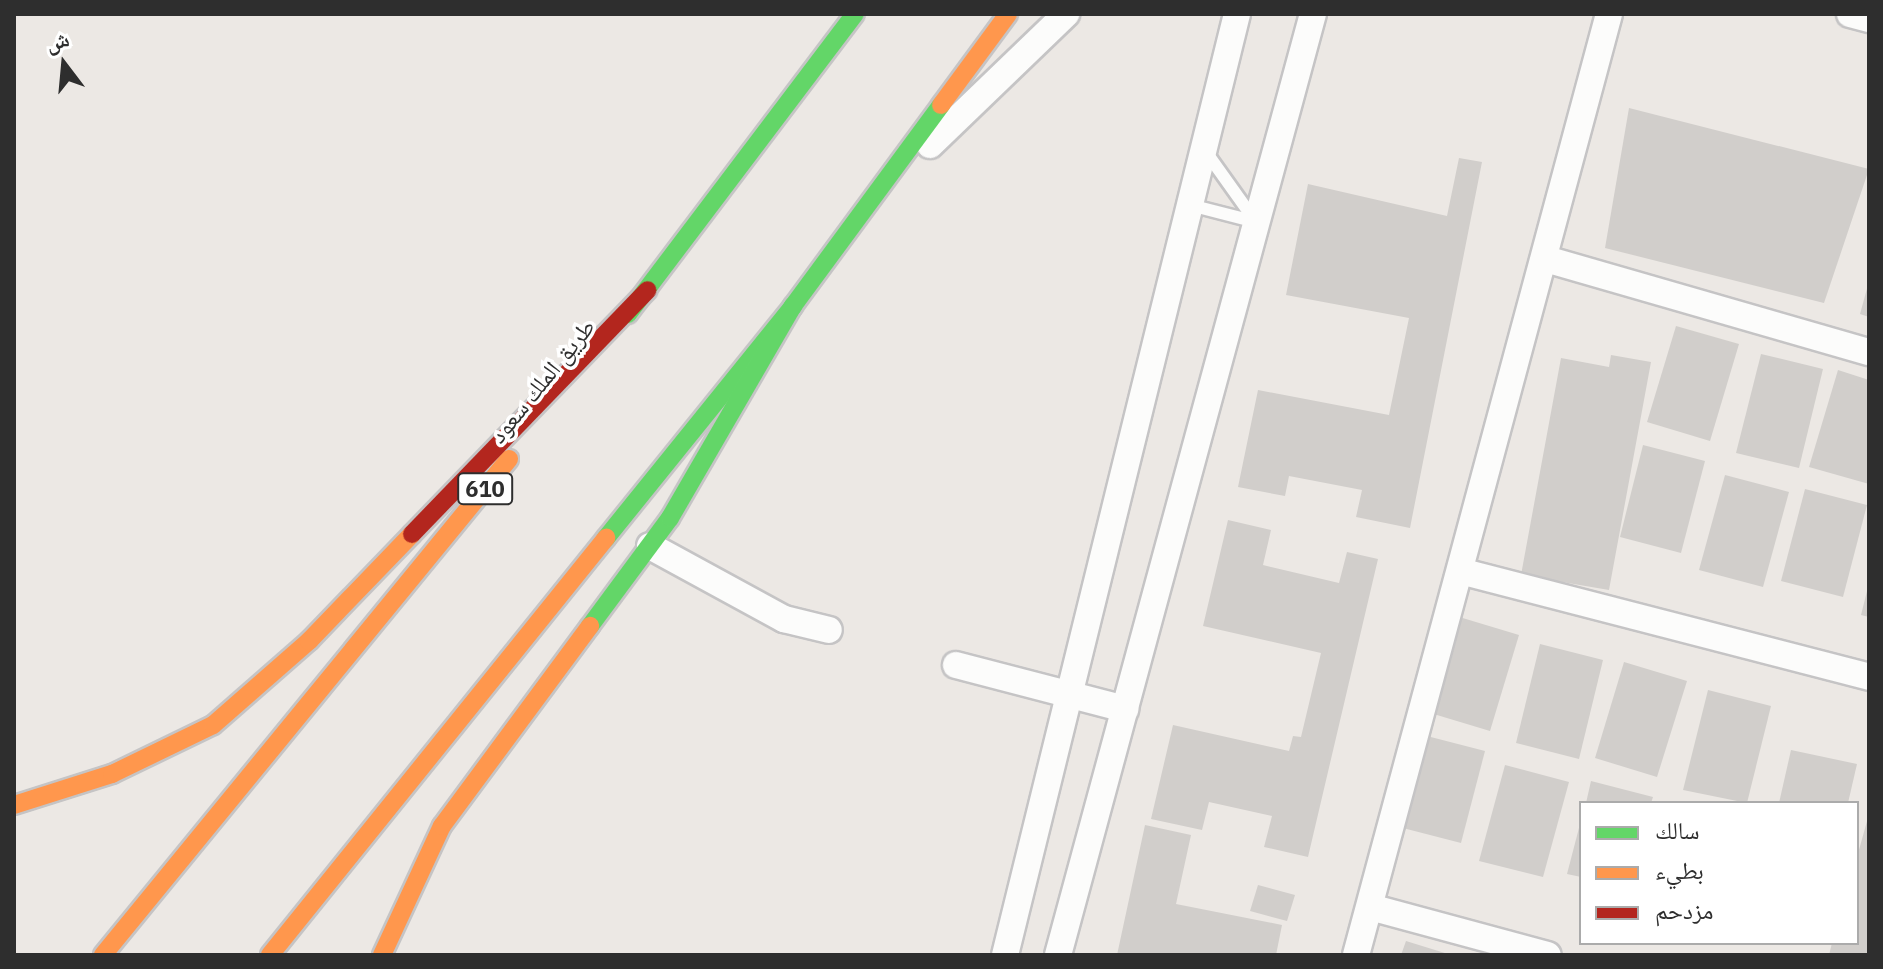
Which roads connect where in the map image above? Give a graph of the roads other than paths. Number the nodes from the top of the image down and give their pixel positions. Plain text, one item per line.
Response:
1 (855, 14) edge
2 (1008, 14) edge
3 (1066, 14) edge
4 (1237, 14) edge
5 (1313, 14) edge
6 (1609, 14) edge
7 (1850, 14) edge
8 (1869, 19) edge
9 (1204, 149) junction
10 (867, 205) junction
11 (1190, 205) junction
12 (1546, 259) junction
13 (648, 290) junction
14 (793, 306) junction
15 (1869, 352) edge
16 (650, 546) junction
17 (1460, 571) junction
18 (829, 630) dead end
19 (956, 665) dead end
20 (1869, 677) edge
21 (1071, 693) junction
22 (1125, 709) junction
23 (14, 805) edge
24 (1370, 907) junction
25 (103, 955) edge
26 (270, 955) edge
27 (382, 955) edge
28 (1005, 955) edge
29 (1058, 955) edge
30 (1356, 955) edge
31 (1548, 955) edge

1 - 13 main road, طريق الملك سعود / 610
2 - 10 main road
3 - 10 street
4 - 9 street
5 - 22 street
6 - 12 street
7 - 8 street
9 - 11 street
9 - 11 lane
10 - 14 main road
11 - 21 street
12 - 15 street
12 - 17 street
13 - 23 main road
13 - 25 main road, طريق الملك سعود / 610
14 - 16 main road
14 - 26 main road
16 - 18 street
16 - 27 main road
17 - 20 street
17 - 24 street
19 - 21 street
21 - 22 street
21 - 28 street
22 - 29 street
24 - 30 street
24 - 31 street

